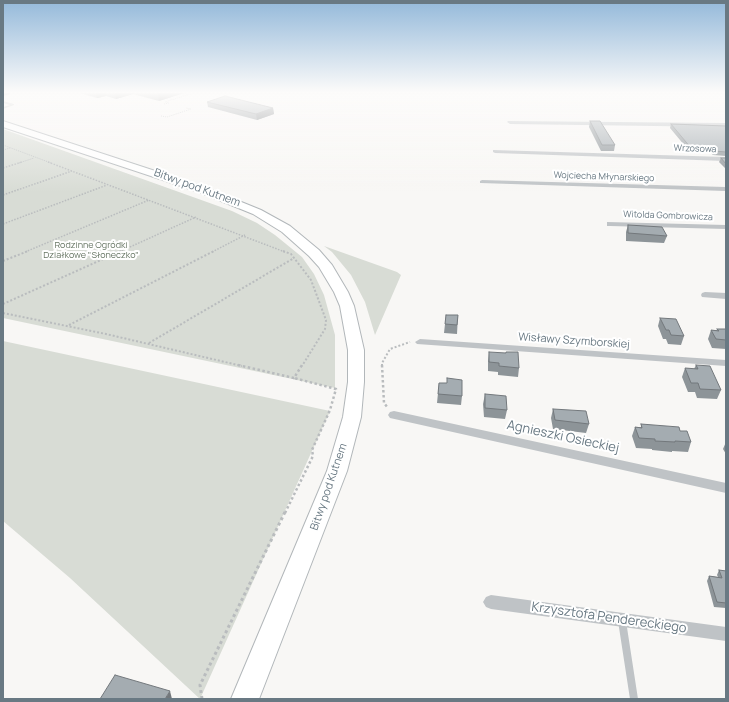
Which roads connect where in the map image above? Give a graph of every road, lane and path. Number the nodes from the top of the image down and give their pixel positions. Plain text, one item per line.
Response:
1 (8, 126) edge
2 (3, 145) edge
3 (10, 148) junction
4 (3, 150) edge
5 (496, 151) dead end
6 (36, 158) junction
7 (726, 159) edge
8 (3, 168) edge
9 (72, 171) junction
10 (482, 182) dead end
11 (108, 185) junction
12 (726, 189) edge
13 (3, 195) edge
14 (149, 200) junction
15 (196, 217) junction
16 (3, 224) edge
17 (610, 224) dead end
18 (726, 227) edge
19 (245, 235) junction
20 (294, 258) junction
21 (3, 261) edge
22 (705, 295) dead end
23 (726, 296) edge
24 (3, 304) edge
25 (3, 313) edge
26 (68, 326) junction
27 (420, 342) joint
28 (148, 344) junction
29 (726, 363) edge
30 (294, 378) junction
31 (394, 415) joint
32 (726, 488) edge
33 (491, 602) dead end
34 (622, 620) junction
35 (726, 634) edge
36 (202, 699) edge
37 (245, 699) edge
38 (634, 699) edge

1 - 37 main road, Bitwy pod Kutnem
2 - 3 path
3 - 4 path
3 - 6 path
5 - 7 street, Wrzosowa
6 - 8 path
6 - 9 path
9 - 11 path
9 - 13 path
10 - 12 street, Wojciecha Młynarskiego
11 - 14 path
11 - 16 path
14 - 15 path
14 - 21 path
15 - 19 path
15 - 24 path
17 - 18 street, Witolda Gombrowicza
19 - 20 path
19 - 26 path
20 - 28 path
20 - 30 path
22 - 23 street
25 - 26 path
26 - 28 path
27 - 29 street, Wisławy Szymborskiej
27 - 31 path
28 - 30 path
30 - 36 path
31 - 32 street, Agnieszki Osieckiej
33 - 34 street, Krzysztofa Pendereckiego
34 - 35 street, Krzysztofa Pendereckiego
34 - 38 lane

